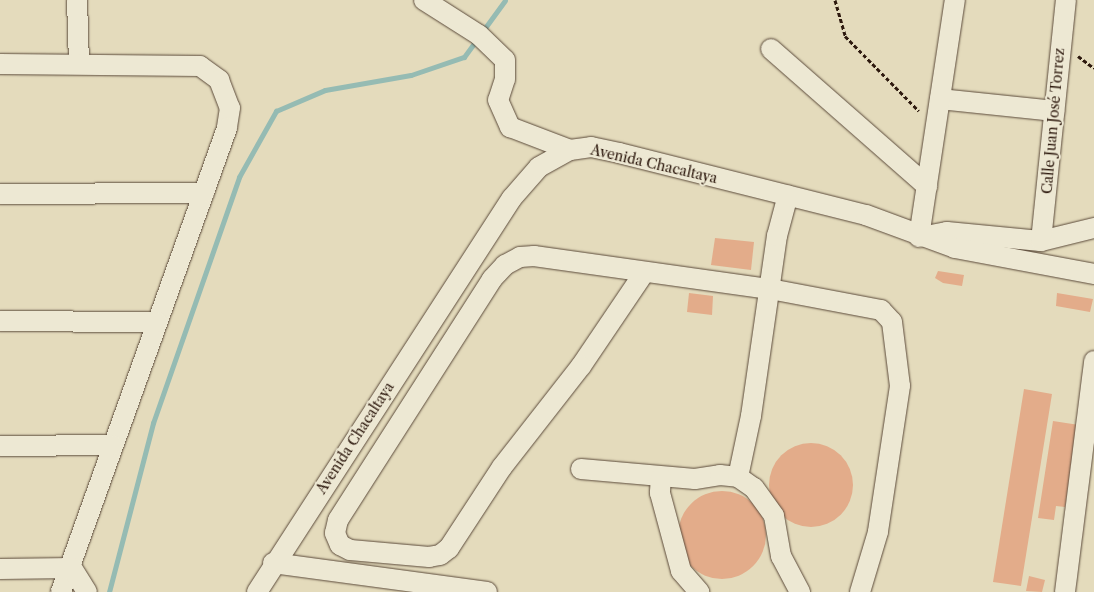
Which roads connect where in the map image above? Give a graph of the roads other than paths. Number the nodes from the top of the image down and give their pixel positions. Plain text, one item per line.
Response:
1 (77, 0) edge
2 (424, 0) edge
3 (955, 0) edge
4 (1066, 0) edge
5 (771, 49) dead end
6 (0, 64) edge
7 (79, 64) junction
8 (940, 99) junction
9 (1054, 112) junction
10 (570, 150) junction
11 (927, 186) junction
12 (204, 193) junction
13 (0, 194) edge
14 (788, 195) junction
15 (1094, 228) edge
16 (919, 237) junction
17 (1042, 241) junction
18 (644, 273) junction
19 (1094, 274) edge
20 (770, 289) junction
21 (0, 321) edge
22 (156, 322) junction
23 (1094, 361) edge
24 (112, 445) junction
25 (0, 446) edge
26 (581, 469) dead end
27 (661, 477) junction
28 (738, 477) junction
29 (273, 563) junction
30 (72, 568) junction
31 (0, 569) edge
32 (61, 592) edge
33 (87, 592) edge
34 (257, 592) edge
35 (487, 592) edge
36 (699, 592) edge
37 (800, 592) edge
38 (860, 592) edge
39 (1065, 592) edge

1 - 7 street
2 - 10 street
3 - 8 street
4 - 9 street, Calle Juan José Torrez
5 - 11 street
6 - 7 street
7 - 12 street
8 - 9 street
8 - 11 street
9 - 17 street, Calle Juan José Torrez
10 - 14 street, Avenida Chacaltaya
10 - 29 street, Avenida Chacaltaya
11 - 16 street
12 - 13 street
12 - 22 street
14 - 16 street, Avenida Chacaltaya
14 - 20 street
15 - 17 street
16 - 17 street
16 - 19 street, Avenida Chacaltaya
18 - 18 street, Avenida Chacaltaya
18 - 20 street, Avenida Chacaltaya
20 - 28 street
20 - 38 street, Avenida Chacaltaya
21 - 22 street
22 - 24 street
23 - 39 street
24 - 25 street
24 - 30 street
26 - 27 street
27 - 28 street
27 - 36 street
28 - 37 street
29 - 34 street, Avenida Chacaltaya
29 - 35 street
30 - 31 street
30 - 32 street
30 - 33 street

